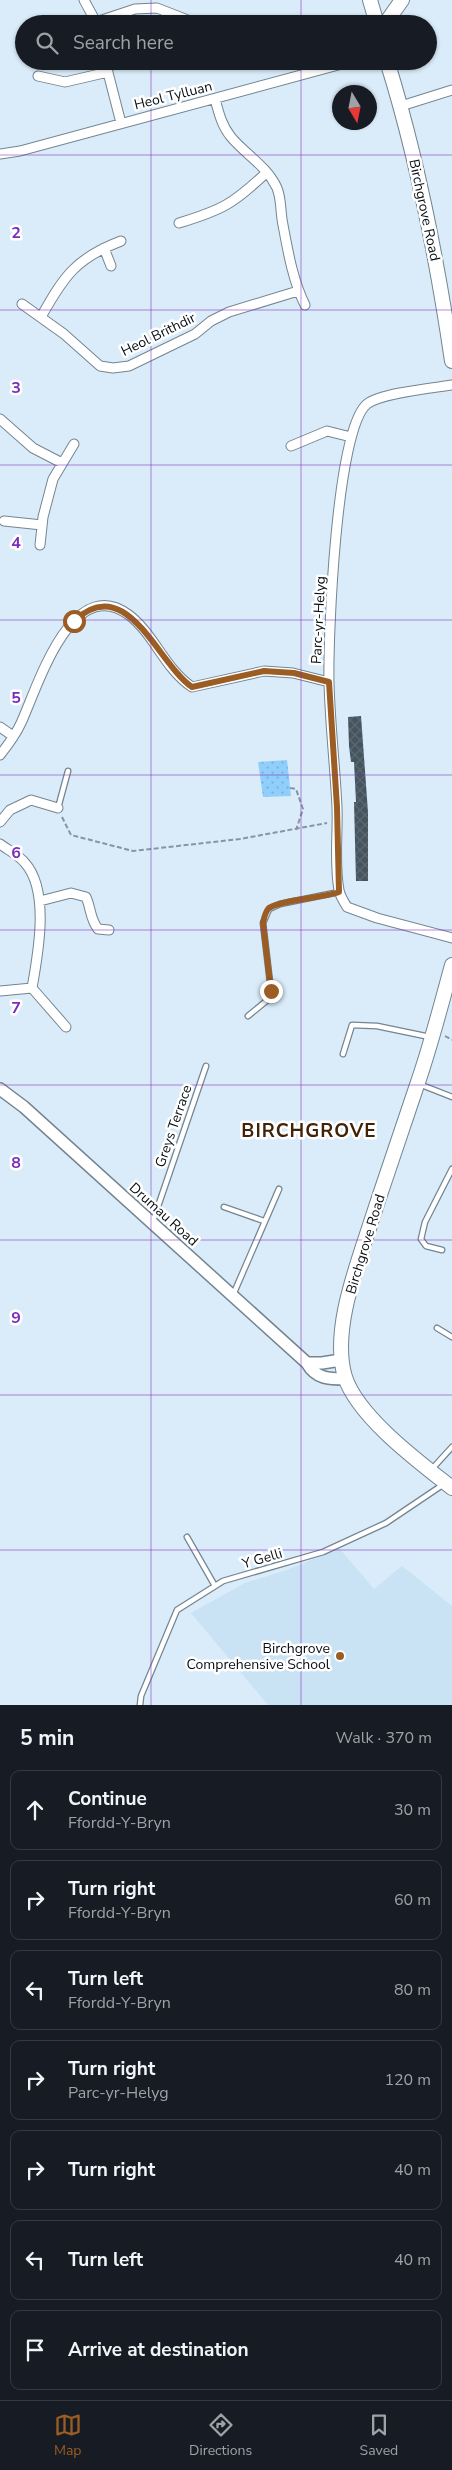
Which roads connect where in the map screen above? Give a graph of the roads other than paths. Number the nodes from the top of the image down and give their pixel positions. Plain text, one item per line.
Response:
1 (84, 0) edge
2 (370, 0) edge
3 (402, 0) edge
4 (92, 15) edge
5 (118, 15) edge
6 (175, 15) edge
7 (374, 15) edge
8 (391, 15) edge
9 (320, 70) edge
10 (390, 70) edge
11 (108, 72) joint
12 (38, 76) dead end
13 (452, 90) edge
14 (215, 99) junction
15 (401, 106) junction
16 (121, 123) junction
17 (0, 154) edge
18 (266, 173) junction
19 (179, 223) dead end
20 (121, 242) dead end
21 (104, 248) junction
22 (111, 266) dead end
23 (298, 291) junction
24 (22, 304) dead end
25 (305, 305) dead end
26 (41, 317) junction
27 (452, 361) edge
28 (452, 385) edge
29 (0, 419) edge
30 (351, 436) junction
31 (74, 444) dead end
32 (291, 446) dead end
33 (62, 464) junction
34 (2, 520) edge
35 (42, 525) junction
36 (40, 545) dead end
37 (329, 682) junction
38 (0, 727) edge
39 (13, 736) junction
40 (0, 755) edge
41 (68, 771) dead end
42 (58, 808) joint
43 (0, 822) edge
44 (0, 844) edge
45 (339, 892) junction
46 (40, 901) junction
47 (109, 930) dead end
48 (452, 938) edge
49 (452, 964) edge
50 (32, 988) junction
51 (0, 991) edge
52 (248, 1016) dead end
53 (66, 1026) dead end
54 (432, 1037) junction
55 (343, 1054) dead end
56 (206, 1066) dead end
57 (418, 1083) junction
58 (0, 1089) edge
59 (452, 1098) edge
60 (452, 1169) edge
61 (279, 1189) dead end
62 (224, 1207) dead end
63 (264, 1221) junction
64 (152, 1222) junction
65 (442, 1250) dead end
66 (232, 1296) junction
67 (437, 1328) dead end
68 (452, 1337) edge
69 (341, 1360) junction
70 (307, 1363) junction
71 (346, 1378) junction
72 (452, 1447) edge
73 (430, 1471) junction
74 (449, 1485) edge
75 (187, 1537) dead end
76 (215, 1586) junction
77 (140, 1705) edge

1 - 4 street
2 - 7 main road
3 - 8 main road
5 - 6 street
9 - 14 street, Heol Tylluan
10 - 15 main road, Birchgrove Road
11 - 12 street
11 - 16 street
13 - 15 street
14 - 16 street, Heol Tylluan
14 - 18 street
15 - 27 main road, Birchgrove Road
16 - 17 street, Heol Tylluan
18 - 19 street
18 - 23 street
20 - 21 street
21 - 22 street
21 - 26 street
23 - 25 street
23 - 26 street, Heol Brithdir
24 - 26 street, Heol Brithdir
28 - 30 street, Parc-yr-Helyg
29 - 33 street
30 - 32 street
30 - 37 street, Parc-yr-Helyg
31 - 33 street
33 - 35 street
34 - 35 street
35 - 36 street
37 - 39 street
37 - 45 street, Parc-yr-Helyg
38 - 39 street
39 - 40 street
41 - 42 lane
42 - 43 street
44 - 46 street
45 - 48 street
45 - 52 lane
46 - 47 street
46 - 50 street
49 - 54 main road, Birchgrove Road
50 - 51 street
50 - 53 street
54 - 55 lane
54 - 57 main road, Birchgrove Road
56 - 64 lane, Greys Terrace
57 - 59 lane
57 - 69 main road, Birchgrove Road
58 - 64 street, Drumau Road
60 - 65 lane
61 - 63 lane
62 - 63 lane
63 - 66 lane
64 - 66 street, Drumau Road
66 - 70 street, Drumau Road
67 - 68 lane
69 - 70 street
69 - 71 main road, Birchgrove Road
70 - 71 street, Drumau Road
71 - 73 main road, Birchgrove Road
72 - 73 lane
73 - 74 main road, Birchgrove Road
74 - 76 lane, Y Gelli
75 - 76 lane
76 - 77 lane, Y Gelli

